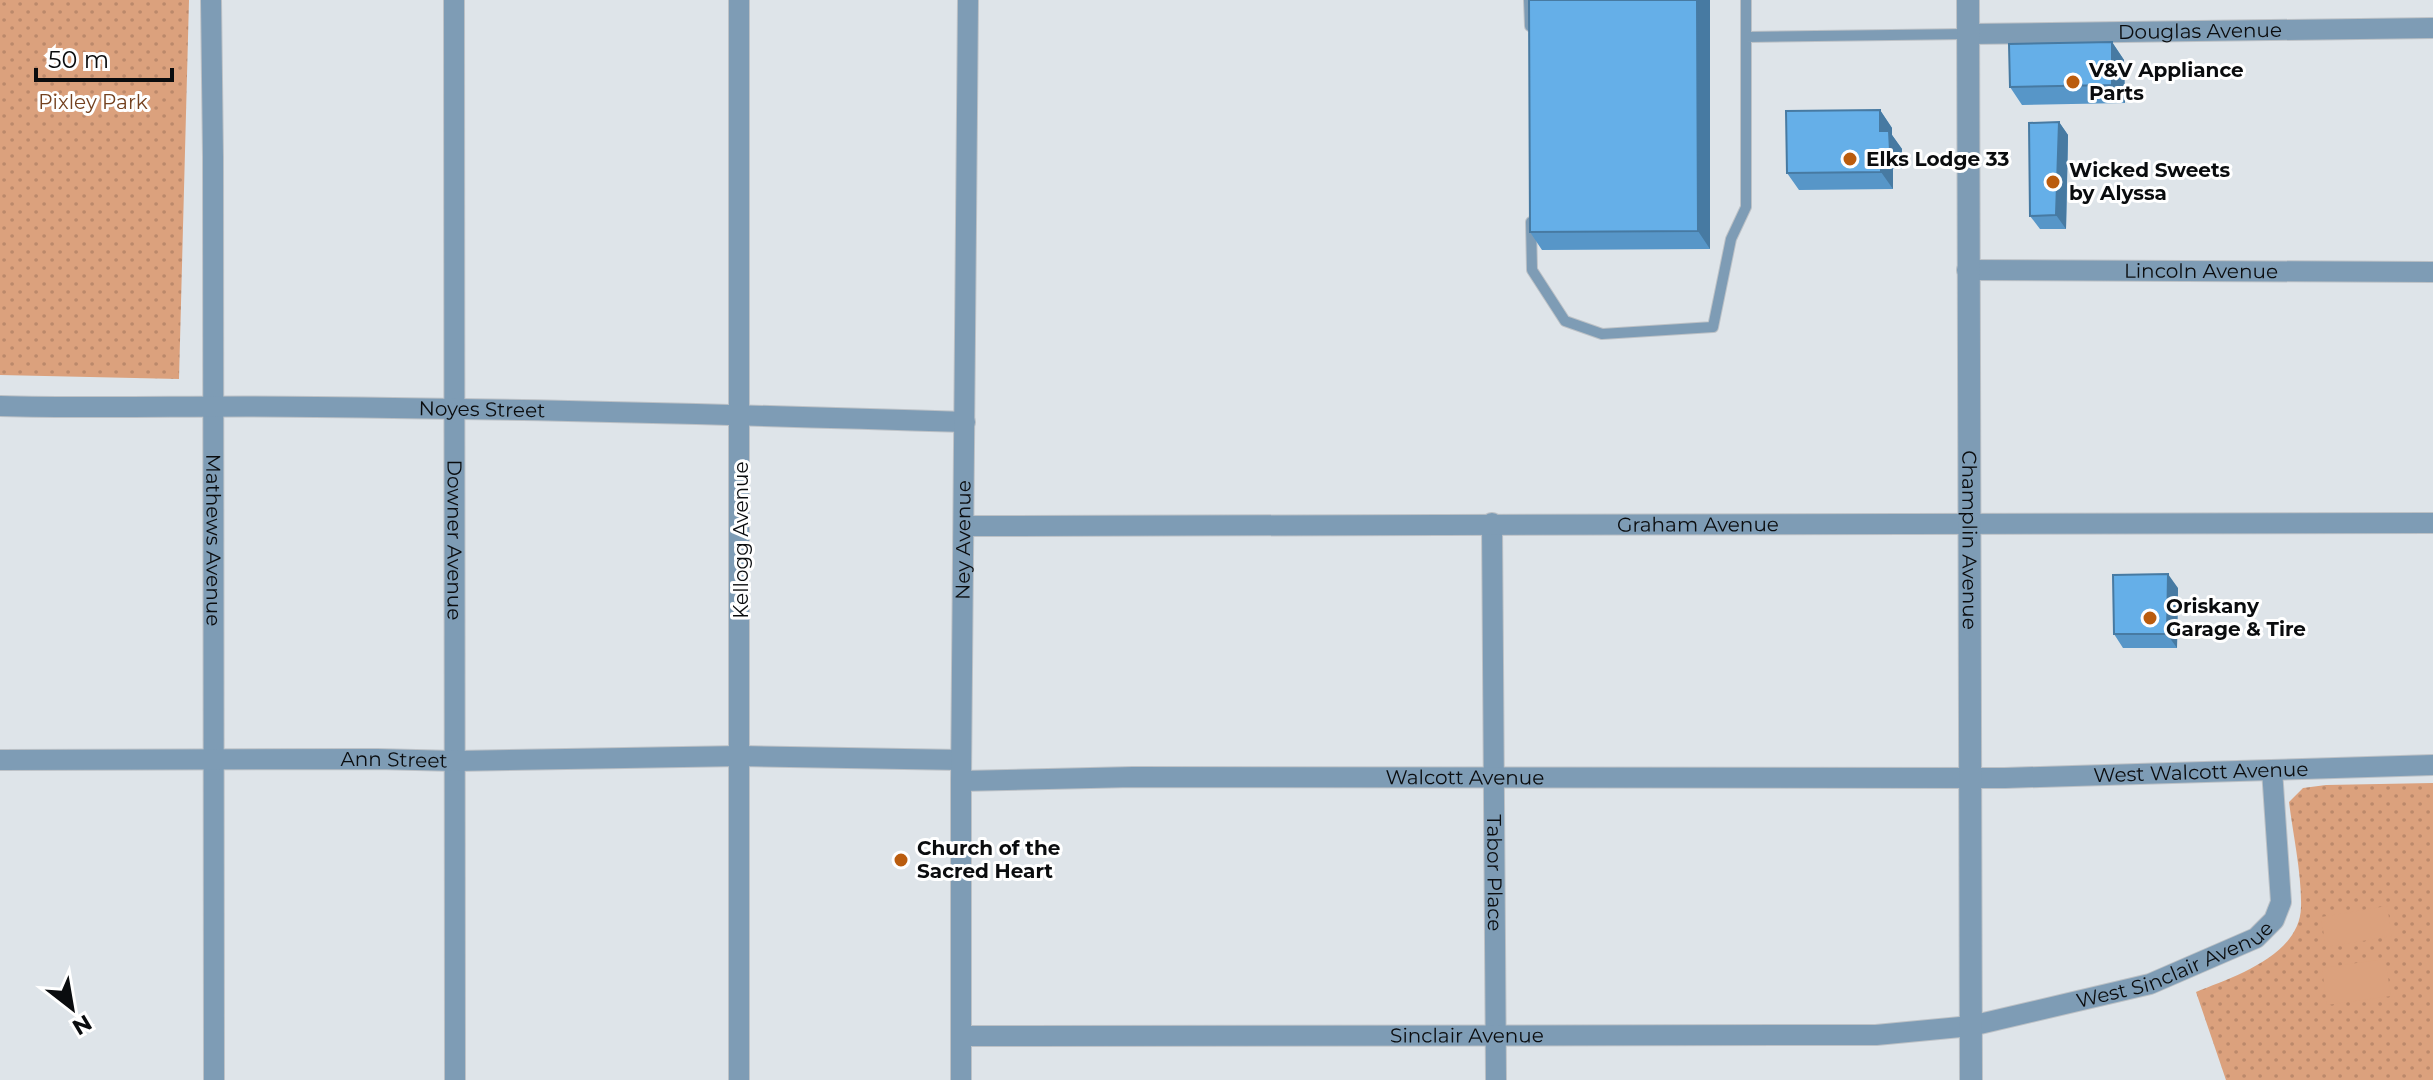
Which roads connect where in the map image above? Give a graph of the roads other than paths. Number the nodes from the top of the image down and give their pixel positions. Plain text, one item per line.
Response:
1 (211, 0) edge
2 (454, 0) edge
3 (739, 0) edge
4 (968, 0) edge
5 (1529, 0) edge
6 (1746, 0) edge
7 (1968, 0) edge
8 (2433, 28) edge
9 (1530, 32) edge
10 (1968, 34) junction
11 (1746, 37) junction
12 (1531, 207) edge
13 (1967, 270) junction
14 (2433, 272) edge
15 (0, 406) edge
16 (213, 408) junction
17 (453, 409) junction
18 (740, 415) junction
19 (965, 422) junction
20 (1492, 523) junction
21 (1970, 523) junction
22 (2433, 523) edge
23 (964, 526) junction
24 (741, 756) junction
25 (788, 757) joint
26 (213, 758) junction
27 (0, 760) edge
28 (455, 761) junction
29 (2433, 765) edge
30 (961, 770) junction
31 (2272, 770) junction
32 (1496, 777) junction
33 (1969, 778) junction
34 (1971, 1026) junction
35 (1496, 1034) junction
36 (961, 1036) junction
37 (214, 1080) edge
38 (455, 1080) edge
39 (739, 1080) edge
40 (961, 1080) edge
41 (1496, 1080) edge
42 (1971, 1080) edge

1 - 16 street, Mathews Avenue
2 - 17 street, Downer Avenue
3 - 18 street, Kellogg Avenue
4 - 19 street, Ney Avenue
5 - 9 lane
6 - 11 lane
7 - 10 street, Champlin Avenue
8 - 10 street, Douglas Avenue
10 - 11 lane
10 - 13 street, Champlin Avenue
11 - 12 lane
13 - 14 street, Lincoln Avenue
13 - 21 street, Champlin Avenue
15 - 16 street, Noyes Street
16 - 17 street, Noyes Street
16 - 26 street, Mathews Avenue
17 - 18 street, Noyes Street
17 - 28 street, Downer Avenue
18 - 19 street, Noyes Street
18 - 24 street, Kellogg Avenue
19 - 23 street, Ney Avenue
20 - 21 street, Graham Avenue
20 - 23 street, Graham Avenue
20 - 32 street, Tabor Place
21 - 22 street, Graham Avenue
21 - 33 street, Champlin Avenue
23 - 30 street, Ney Avenue
24 - 25 street, Ann Street
24 - 28 street, Ann Street
24 - 39 street, Kellogg Avenue
25 - 30 street, Walcott Avenue
26 - 27 street, Ann Street
26 - 28 street, Ann Street
26 - 37 street, Mathews Avenue
28 - 38 street, Downer Avenue
29 - 31 street, West Walcott Avenue
30 - 32 street, Walcott Avenue
30 - 36 street, Ney Avenue
31 - 33 street, West Walcott Avenue
31 - 34 street, West Sinclair Avenue
32 - 33 street, Walcott Avenue
32 - 35 street, Tabor Place
33 - 34 street, Champlin Avenue
34 - 35 street, Sinclair Avenue
34 - 42 street, Champlin Avenue
35 - 36 street, Sinclair Avenue
35 - 41 street, Tabor Place
36 - 40 street, Ney Avenue

